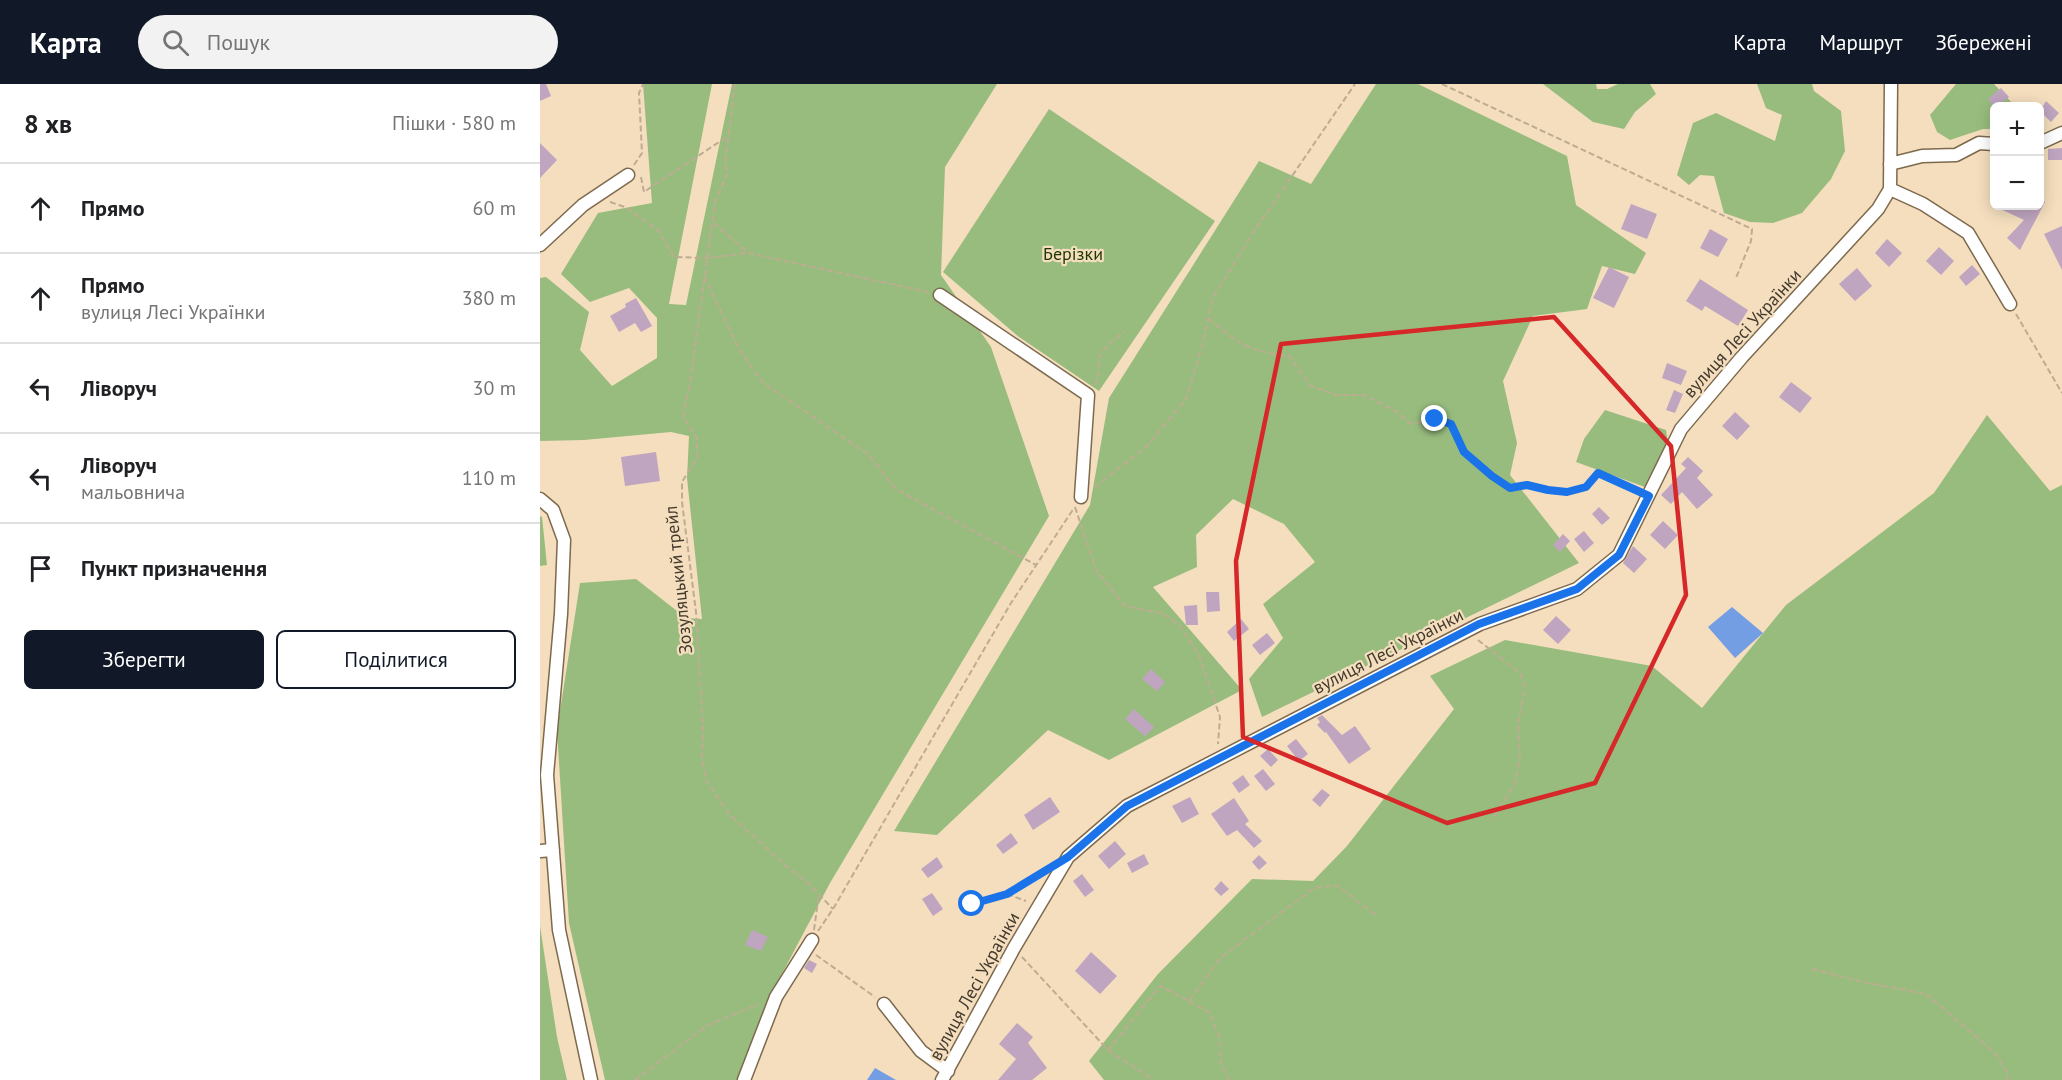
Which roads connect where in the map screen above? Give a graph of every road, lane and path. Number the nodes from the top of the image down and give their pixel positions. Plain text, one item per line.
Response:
1 (643, 84) edge
2 (735, 84) edge
3 (1355, 84) edge
4 (1442, 84) edge
5 (1891, 84) edge
6 (1343, 102) dead end
7 (2062, 134) edge
8 (728, 136) junction
9 (2044, 141) edge
10 (1990, 144) edge
11 (1890, 164) junction
12 (628, 176) junction
13 (1890, 189) junction
14 (597, 196) junction
15 (712, 222) junction
16 (540, 245) edge
17 (748, 253) junction
18 (706, 258) junction
19 (704, 276) junction
20 (1736, 278) dead end
21 (940, 295) joint
22 (2010, 304) joint
23 (1208, 318) dead end
24 (1125, 331) dead end
25 (2062, 393) edge
26 (1088, 395) junction
27 (1592, 480) junction
28 (1598, 483) dead end
29 (1649, 496) junction
30 (540, 500) edge
31 (1078, 502) joint
32 (1036, 565) dead end
33 (1475, 627) junction
34 (1217, 759) junction
35 (1492, 820) dead end
36 (546, 850) edge
37 (1068, 857) junction
38 (819, 894) junction
39 (1007, 894) junction
40 (972, 904) dead end
41 (1040, 906) junction
42 (1377, 916) dead end
43 (810, 944) junction
44 (1014, 948) junction
45 (1812, 969) dead end
46 (776, 997) junction
47 (1189, 1001) junction
48 (884, 1004) joint
49 (1108, 1050) junction
50 (945, 1075) edge
51 (591, 1080) edge
52 (635, 1080) edge
53 (744, 1080) edge
54 (1152, 1080) edge
55 (1229, 1080) edge
56 (2008, 1080) edge

1 - 12 path
2 - 8 path, Зозуляцький трейл
3 - 6 path
4 - 20 path
5 - 11 street
7 - 9 street
8 - 12 path
8 - 15 path, Зозуляцький трейл
10 - 11 street
11 - 13 street
12 - 14 street
13 - 22 street
13 - 29 street, вулиця Лесі Українки
14 - 16 street
14 - 18 path
15 - 17 path
15 - 18 path, Зозуляцький трейл
17 - 18 path
17 - 21 path
18 - 19 path, Зозуляцький трейл
19 - 32 path
19 - 38 path, Зозуляцький трейл
21 - 26 street
22 - 25 path
23 - 27 path
24 - 26 path
26 - 31 street
27 - 28 path
27 - 29 path
29 - 33 street, вулиця Лесі Українки
30 - 36 street
31 - 34 path
33 - 34 street, вулиця Лесі Українки
33 - 35 path
34 - 37 street, вулиця Лесі Українки
36 - 51 street
37 - 39 path
37 - 41 street, вулиця Лесі Українки
38 - 43 path
38 - 43 path, Зозуляцький трейл
39 - 40 path
39 - 41 path
41 - 44 street, вулиця Лесі Українки
42 - 47 path
43 - 46 street
43 - 48 path
44 - 49 path
44 - 50 street, вулиця Лесі Українки
45 - 56 path
46 - 52 path
46 - 53 street
47 - 49 path
47 - 55 path
48 - 50 street
49 - 54 path

